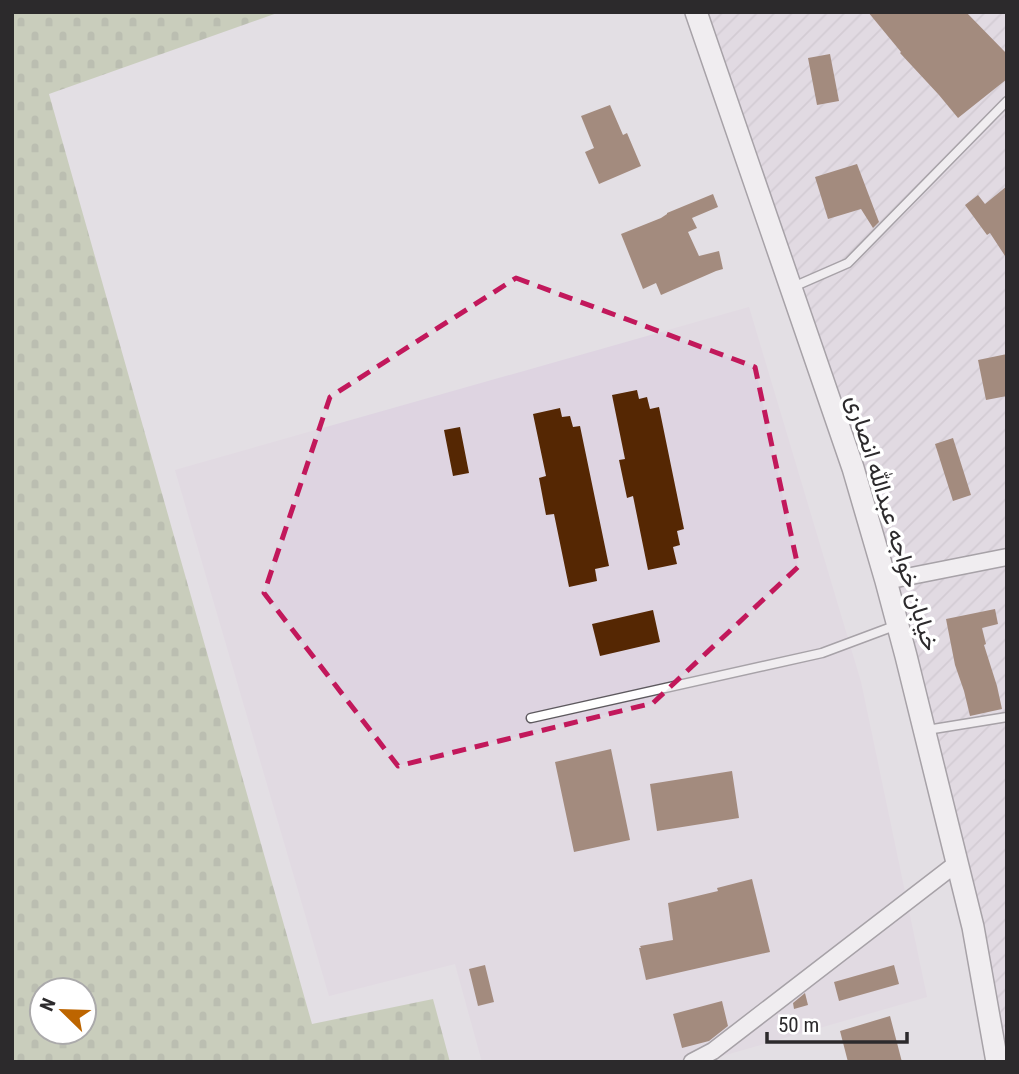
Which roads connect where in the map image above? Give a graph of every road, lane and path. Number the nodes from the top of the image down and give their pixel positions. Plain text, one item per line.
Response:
1 (696, 12) edge
2 (1007, 101) edge
3 (792, 288) junction
4 (1007, 557) edge
5 (886, 581) junction
6 (897, 625) junction
7 (1007, 717) edge
8 (531, 718) dead end
9 (925, 730) junction
10 (957, 863) junction
11 (692, 1062) edge
12 (997, 1062) edge

1 - 3 street, خیابان خواجه عبدالله انصاری
2 - 3 lane
3 - 5 street, خیابان خواجه عبدالله انصاری
4 - 5 street
5 - 6 street, خیابان خواجه عبدالله انصاری
6 - 8 lane
6 - 9 street, خیابان خواجه عبدالله انصاری
7 - 9 lane
9 - 10 street, خیابان خواجه عبدالله انصاری
10 - 11 street
10 - 12 street, خیابان خواجه عبدالله انصاری

